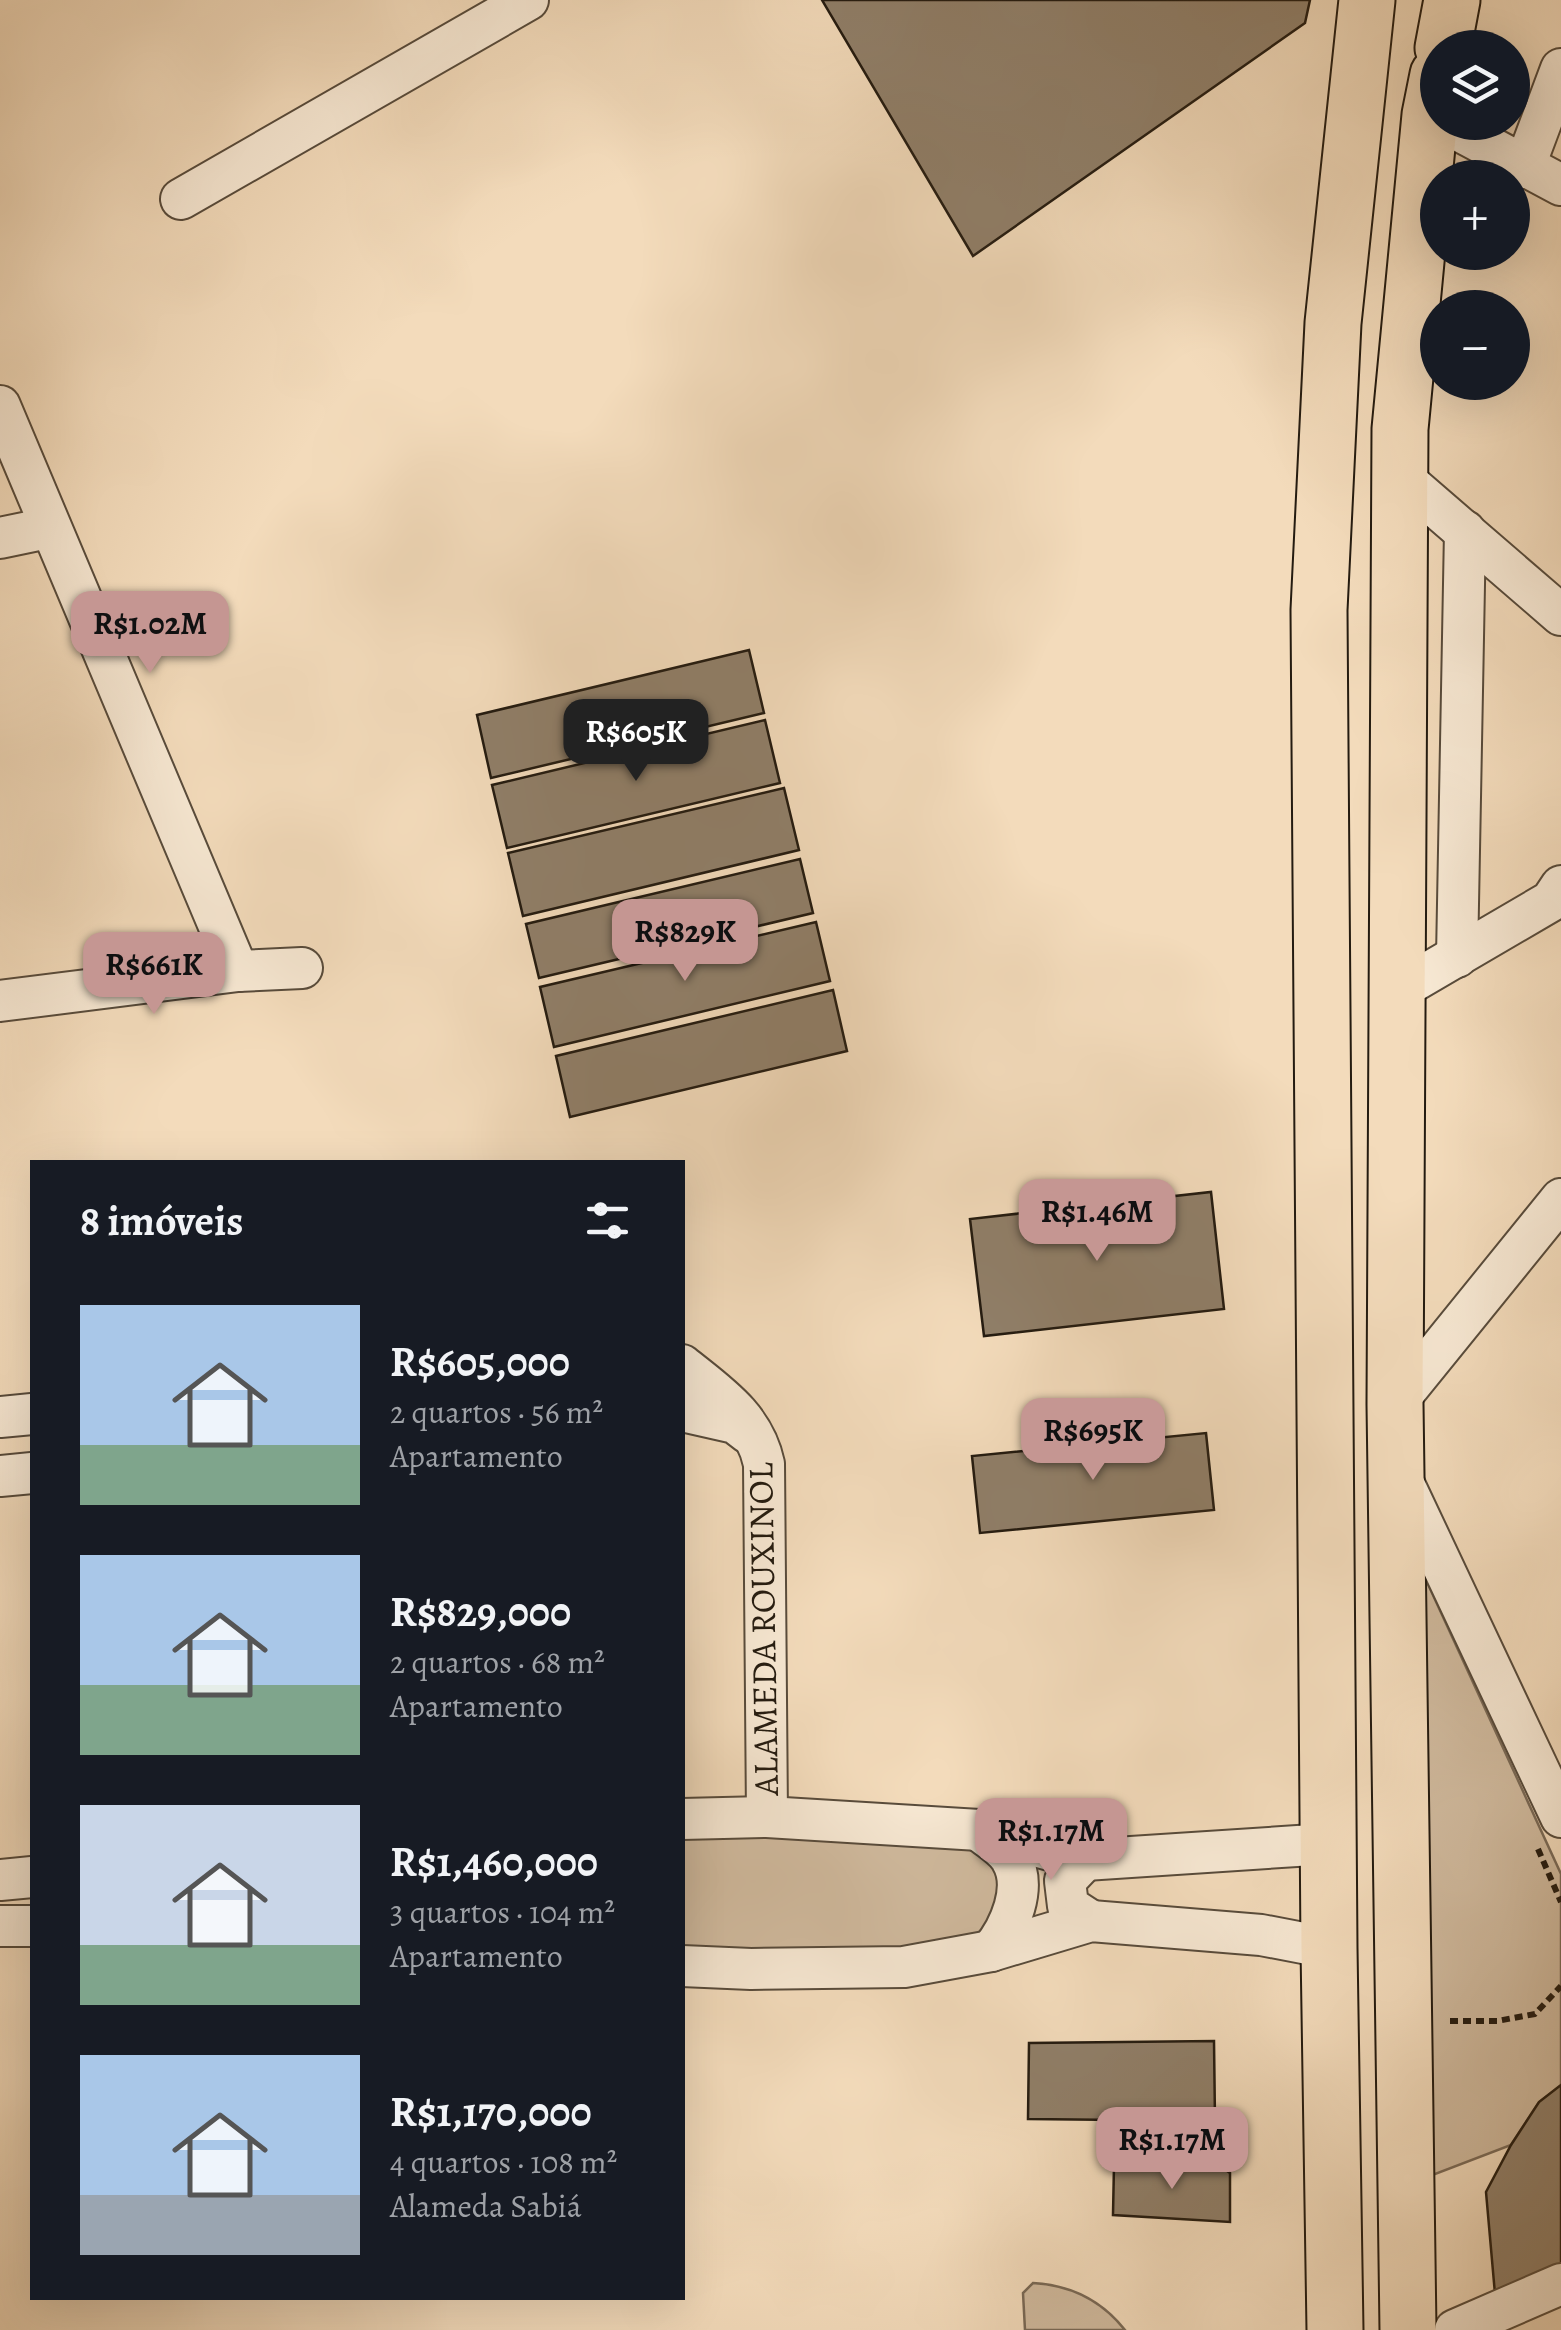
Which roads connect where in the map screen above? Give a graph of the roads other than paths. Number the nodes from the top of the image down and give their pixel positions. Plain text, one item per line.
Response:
1 (528, 0) edge
2 (1367, 0) edge
3 (1452, 0) edge
4 (1446, 30) edge
5 (1561, 69) edge
6 (1433, 140) edge
7 (1483, 140) edge
8 (1512, 160) edge
9 (1527, 160) edge
10 (1530, 171) edge
11 (1561, 185) edge
12 (181, 199) dead end
13 (0, 406) edge
14 (1400, 476) junction
15 (48, 528) junction
16 (1465, 531) junction
17 (0, 538) edge
18 (1561, 615) edge
19 (1561, 886) edge
20 (1457, 956) junction
21 (302, 968) dead end
22 (238, 971) junction
23 (1397, 991) junction
24 (0, 1002) edge
25 (1561, 1199) edge
26 (685, 1367) edge
27 (1395, 1404) junction
28 (685, 1412) edge
29 (30, 1414) edge
30 (0, 1417) edge
31 (759, 1442) junction
32 (1397, 1470) junction
33 (30, 1473) edge
34 (0, 1476) edge
35 (767, 1817) junction
36 (1561, 1817) edge
37 (685, 1819) edge
38 (979, 1830) junction
39 (1328, 1844) junction
40 (1085, 1860) junction
41 (30, 1877) edge
42 (0, 1880) edge
43 (1091, 1921) junction
44 (0, 1926) edge
45 (30, 1926) edge
46 (1329, 1948) junction
47 (992, 1951) junction
48 (685, 1966) edge
49 (1561, 2284) edge
50 (1335, 2330) edge
51 (1408, 2330) edge
52 (1455, 2330) edge

1 - 12 street
2 - 39 highway
3 - 4 highway
5 - 9 street
6 - 14 highway
7 - 8 street
10 - 11 street
13 - 15 street
14 - 16 street
14 - 23 highway
15 - 17 street
15 - 22 street
16 - 18 street
16 - 20 street
19 - 20 street
20 - 23 street
21 - 22 street
22 - 24 street
23 - 27 highway
25 - 27 street
26 - 31 street
27 - 32 highway
28 - 31 street
29 - 30 street
31 - 35 street, ALAMEDA ROUXINOL
32 - 36 street
32 - 51 highway
33 - 34 street
35 - 37 street
35 - 38 street
38 - 40 street
38 - 47 street
39 - 40 street
39 - 46 highway
40 - 43 street
41 - 42 street
43 - 46 street
43 - 47 street
44 - 45 street
46 - 50 highway
47 - 48 street
49 - 52 street

